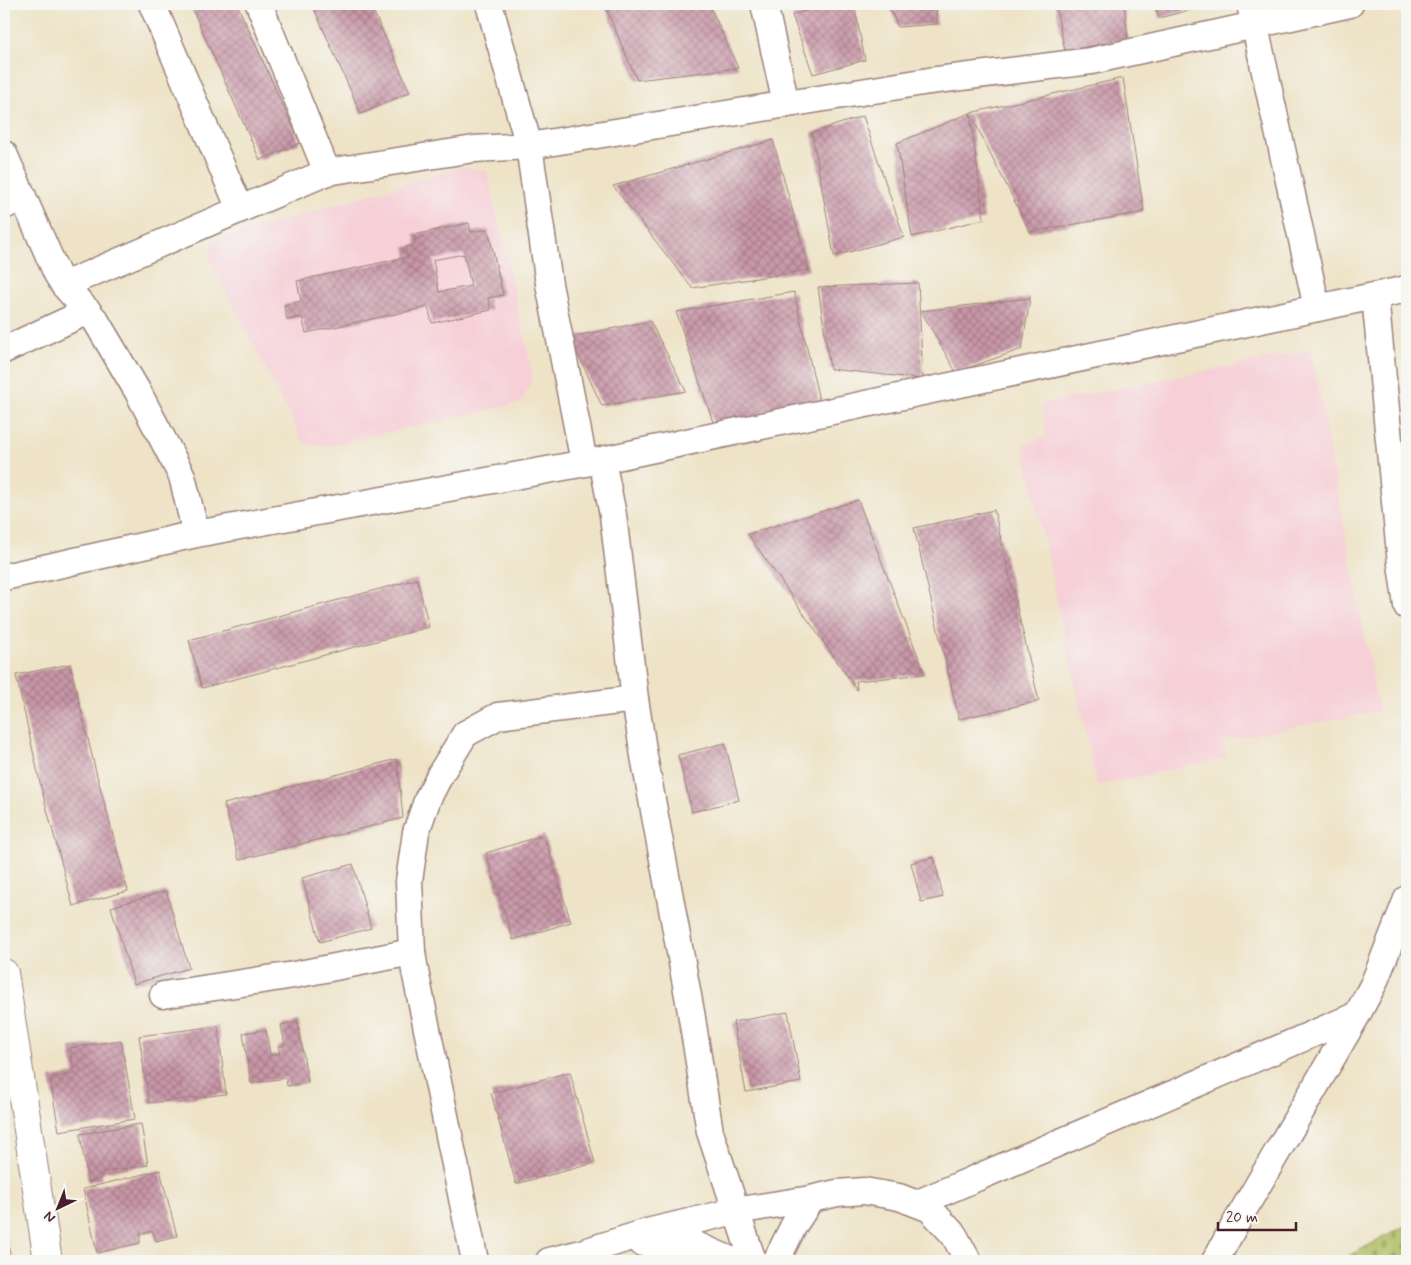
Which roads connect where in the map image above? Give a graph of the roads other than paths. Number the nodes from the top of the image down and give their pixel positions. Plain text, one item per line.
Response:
1 (152, 4) edge
2 (259, 4) edge
3 (489, 4) edge
4 (764, 4) edge
5 (1350, 4) edge
6 (1253, 15) edge
7 (786, 104) junction
8 (529, 146) junction
9 (4, 154) edge
10 (326, 172) junction
11 (13, 202) edge
12 (240, 209) junction
13 (64, 285) junction
14 (1407, 289) edge
15 (1375, 296) junction
16 (1317, 308) junction
17 (88, 311) junction
18 (4, 350) edge
19 (593, 461) junction
20 (196, 534) junction
21 (4, 577) edge
22 (1407, 606) edge
23 (635, 698) junction
24 (1407, 899) edge
25 (412, 952) junction
26 (4, 973) edge
27 (163, 994) dead end
28 (1357, 1015) junction
29 (11, 1079) edge
30 (811, 1199) junction
31 (918, 1203) junction
32 (735, 1211) junction
33 (619, 1240) junction
34 (48, 1261) edge
35 (476, 1261) edge
36 (549, 1261) edge
37 (734, 1261) edge
38 (753, 1261) edge
39 (776, 1261) edge
40 (968, 1261) edge
41 (1215, 1261) edge

1 - 12 street
2 - 10 street
3 - 8 street
4 - 7 street
5 - 6 street
6 - 7 street
6 - 16 street
7 - 8 street
8 - 10 street
8 - 19 street
9 - 11 street
10 - 12 street
11 - 13 street
12 - 13 street
13 - 17 street
14 - 15 street
15 - 16 street
15 - 22 street
16 - 19 street
17 - 18 street
17 - 20 street
19 - 20 street
19 - 23 street
20 - 21 street
23 - 25 street
23 - 32 street
24 - 28 street
25 - 27 street
25 - 35 street
26 - 29 street
28 - 31 street
28 - 41 street
29 - 34 street
30 - 31 street
30 - 32 street
30 - 39 street
31 - 40 street
32 - 33 street
32 - 38 street
33 - 36 street
33 - 37 street

